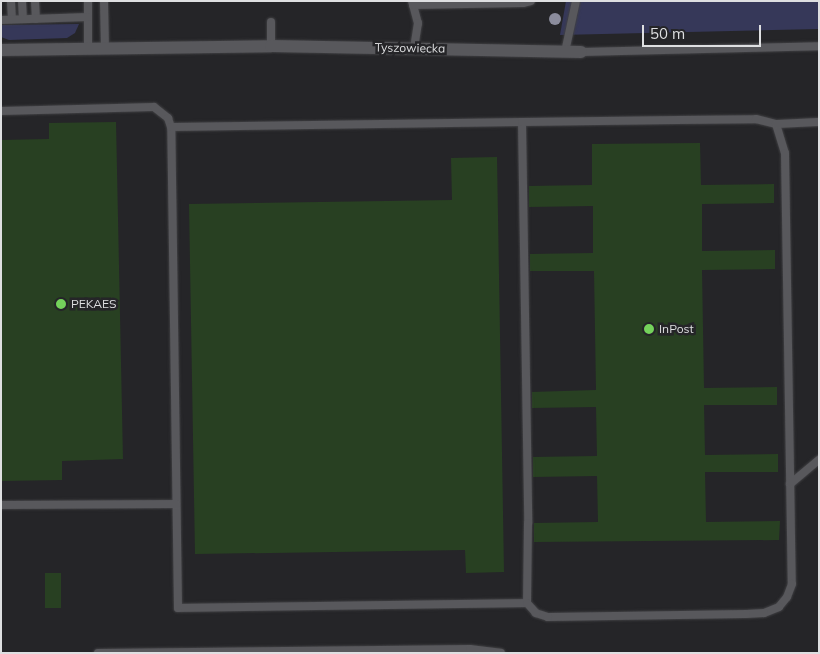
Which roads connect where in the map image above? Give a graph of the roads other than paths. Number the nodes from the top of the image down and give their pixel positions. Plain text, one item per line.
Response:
1 (11, 1) edge
2 (22, 1) edge
3 (35, 1) edge
4 (88, 1) edge
5 (104, 1) edge
6 (531, 1) edge
7 (576, 1) edge
8 (412, 3) edge
9 (88, 17) junction
10 (12, 19) junction
11 (22, 19) junction
12 (36, 19) junction
13 (1, 20) edge
14 (271, 22) dead end
15 (271, 46) junction
16 (819, 46) edge
17 (414, 48) junction
18 (88, 49) junction
19 (106, 49) junction
20 (1, 50) edge
21 (565, 52) junction
22 (581, 52) joint
23 (1, 110) edge
24 (522, 122) junction
25 (819, 122) edge
26 (776, 124) junction
27 (171, 127) junction
28 (819, 460) edge
29 (790, 484) junction
30 (176, 504) junction
31 (1, 505) edge
32 (527, 603) junction
33 (470, 651) edge
34 (98, 653) edge
35 (501, 653) edge

1 - 10 lane
2 - 11 lane
3 - 12 lane
4 - 9 lane
5 - 19 lane
6 - 8 lane
7 - 21 lane
8 - 17 lane
9 - 12 lane
9 - 18 lane
10 - 11 lane
10 - 13 lane
11 - 12 lane
14 - 15 lane
15 - 17 street, Tyszowiecka
15 - 19 street, Tyszowiecka
16 - 22 lane, Tyszowiecka
17 - 21 street, Tyszowiecka
18 - 19 street, Tyszowiecka
18 - 20 street, Tyszowiecka
21 - 22 street, Tyszowiecka
23 - 27 lane
24 - 26 lane
24 - 27 lane
24 - 32 lane
25 - 26 lane
26 - 29 lane
27 - 30 lane
28 - 29 lane
29 - 32 lane
30 - 31 lane
30 - 32 lane
33 - 34 lane
33 - 35 lane

